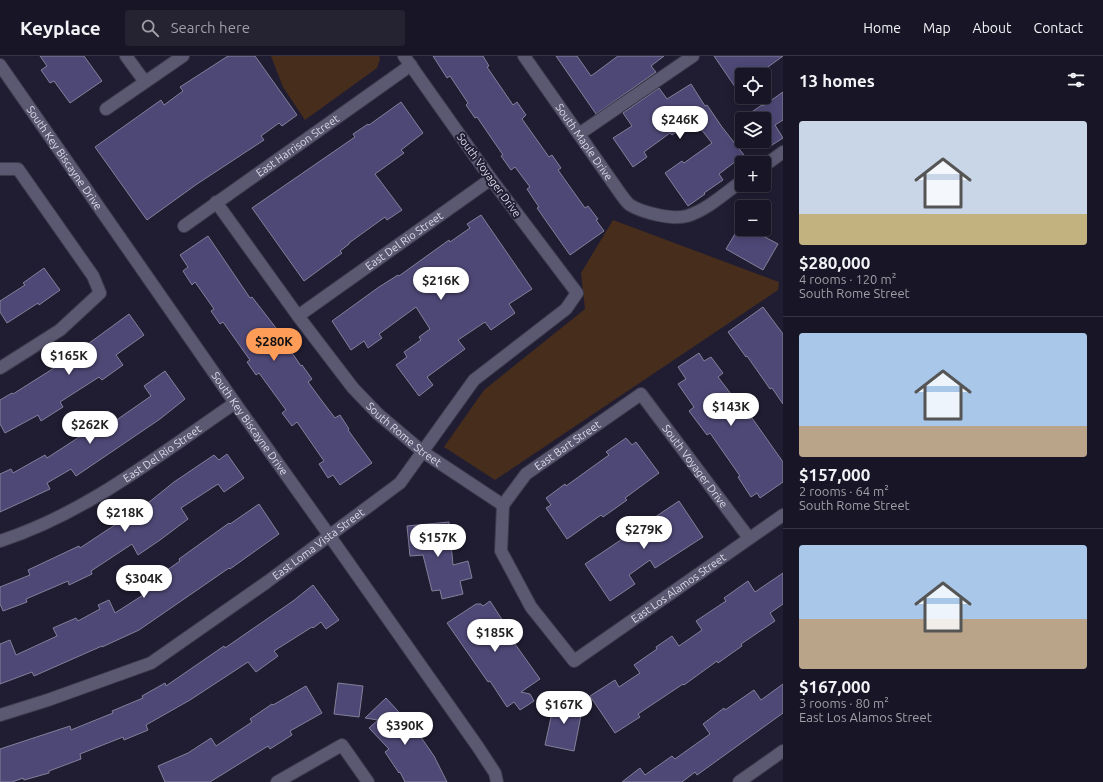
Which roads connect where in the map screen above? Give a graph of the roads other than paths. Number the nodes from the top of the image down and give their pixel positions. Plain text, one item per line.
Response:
1 (126, 56) edge
2 (184, 56) edge
3 (524, 56) edge
4 (693, 56) edge
5 (408, 60) edge
6 (0, 65) edge
7 (145, 82) junction
8 (106, 109) dead end
9 (579, 134) junction
10 (783, 152) edge
11 (771, 161) edge
12 (0, 169) edge
13 (490, 179) junction
14 (735, 186) edge
15 (216, 202) junction
16 (184, 226) dead end
17 (577, 293) joint
18 (298, 316) junction
19 (0, 368) edge
20 (641, 394) joint
21 (235, 403) junction
22 (423, 452) junction
23 (503, 505) junction
24 (783, 515) edge
25 (329, 535) junction
26 (749, 538) junction
27 (0, 541) edge
28 (0, 715) edge
29 (783, 751) edge
30 (277, 782) edge
31 (368, 782) edge
32 (497, 782) edge
33 (739, 782) edge

1 - 7 street
2 - 7 street
3 - 9 street, South Maple Drive
4 - 9 street
5 - 13 street, South Voyager Drive
5 - 15 street, East Harrison Street
6 - 21 street, South Key Biscayne Drive
7 - 8 street
9 - 14 street, South Maple Drive
10 - 11 street
12 - 19 street
13 - 17 street, South Voyager Drive
13 - 18 street, East Del Rio Street
15 - 16 street, East Harrison Street
15 - 18 street, South Rome Street
17 - 22 street, East Loma Vista Street
18 - 22 street, South Rome Street
20 - 23 street, East Bart Street
20 - 26 street, South Voyager Drive
21 - 25 street, South Key Biscayne Drive
21 - 27 street, East Del Rio Street
22 - 23 street, South Rome Street
22 - 25 street, East Loma Vista Street
23 - 26 street, East Los Alamos Street
24 - 26 street, East Los Alamos Street
25 - 28 street, East Loma Vista Street
25 - 32 street, South Key Biscayne Drive
29 - 33 street
30 - 31 street

